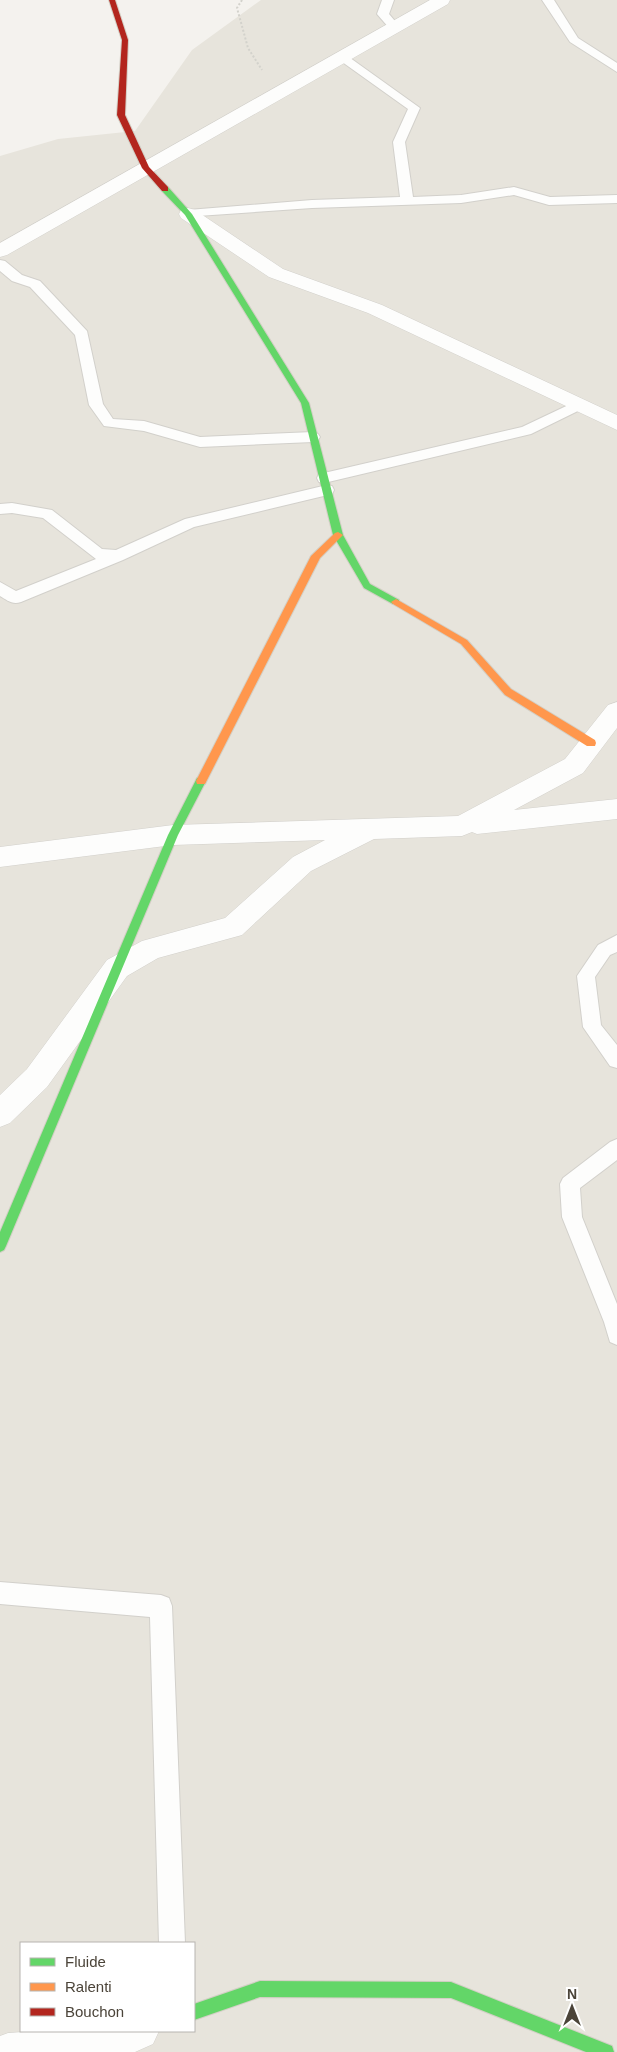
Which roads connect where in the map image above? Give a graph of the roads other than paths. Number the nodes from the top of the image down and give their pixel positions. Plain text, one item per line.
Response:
1 (112, 0) edge
2 (388, 0) edge
3 (442, 0) edge
4 (548, 0) edge
5 (394, 27) junction
6 (342, 57) junction
7 (617, 68) edge
8 (146, 168) junction
9 (617, 199) edge
10 (407, 200) junction
11 (188, 214) junction
12 (0, 251) edge
13 (0, 264) edge
14 (579, 405) junction
15 (617, 423) edge
16 (313, 436) junction
17 (325, 484) junction
18 (0, 510) edge
19 (338, 535) junction
20 (118, 556) junction
21 (0, 588) edge
22 (617, 711) edge
23 (591, 744) junction
24 (617, 809) edge
25 (462, 826) junction
26 (374, 828) junction
27 (173, 835) junction
28 (0, 857) edge
29 (617, 942) edge
30 (117, 968) junction
31 (617, 1060) edge
32 (0, 1114) edge
33 (617, 1148) edge
34 (0, 1246) edge
35 (617, 1335) edge
36 (0, 1593) edge
37 (172, 1942) edge
38 (195, 2012) edge
39 (137, 2032) edge
40 (8, 2052) edge
41 (606, 2052) edge

1 - 8 street
2 - 5 lane
3 - 5 street
4 - 7 lane
5 - 6 street
6 - 8 street
6 - 10 lane
8 - 11 street
8 - 12 street
9 - 10 lane
10 - 11 lane
11 - 14 street
11 - 16 street
13 - 16 lane
14 - 15 street
14 - 17 lane
16 - 17 street
17 - 19 street
17 - 20 lane
18 - 20 lane
19 - 23 street
19 - 27 street
20 - 21 lane
22 - 23 street
23 - 25 street
24 - 25 street
25 - 26 street
26 - 27 street
26 - 30 street
27 - 28 street
27 - 30 street
29 - 31 lane
30 - 32 street
30 - 34 street
33 - 35 lane
36 - 37 lane
38 - 41 street
39 - 40 street

